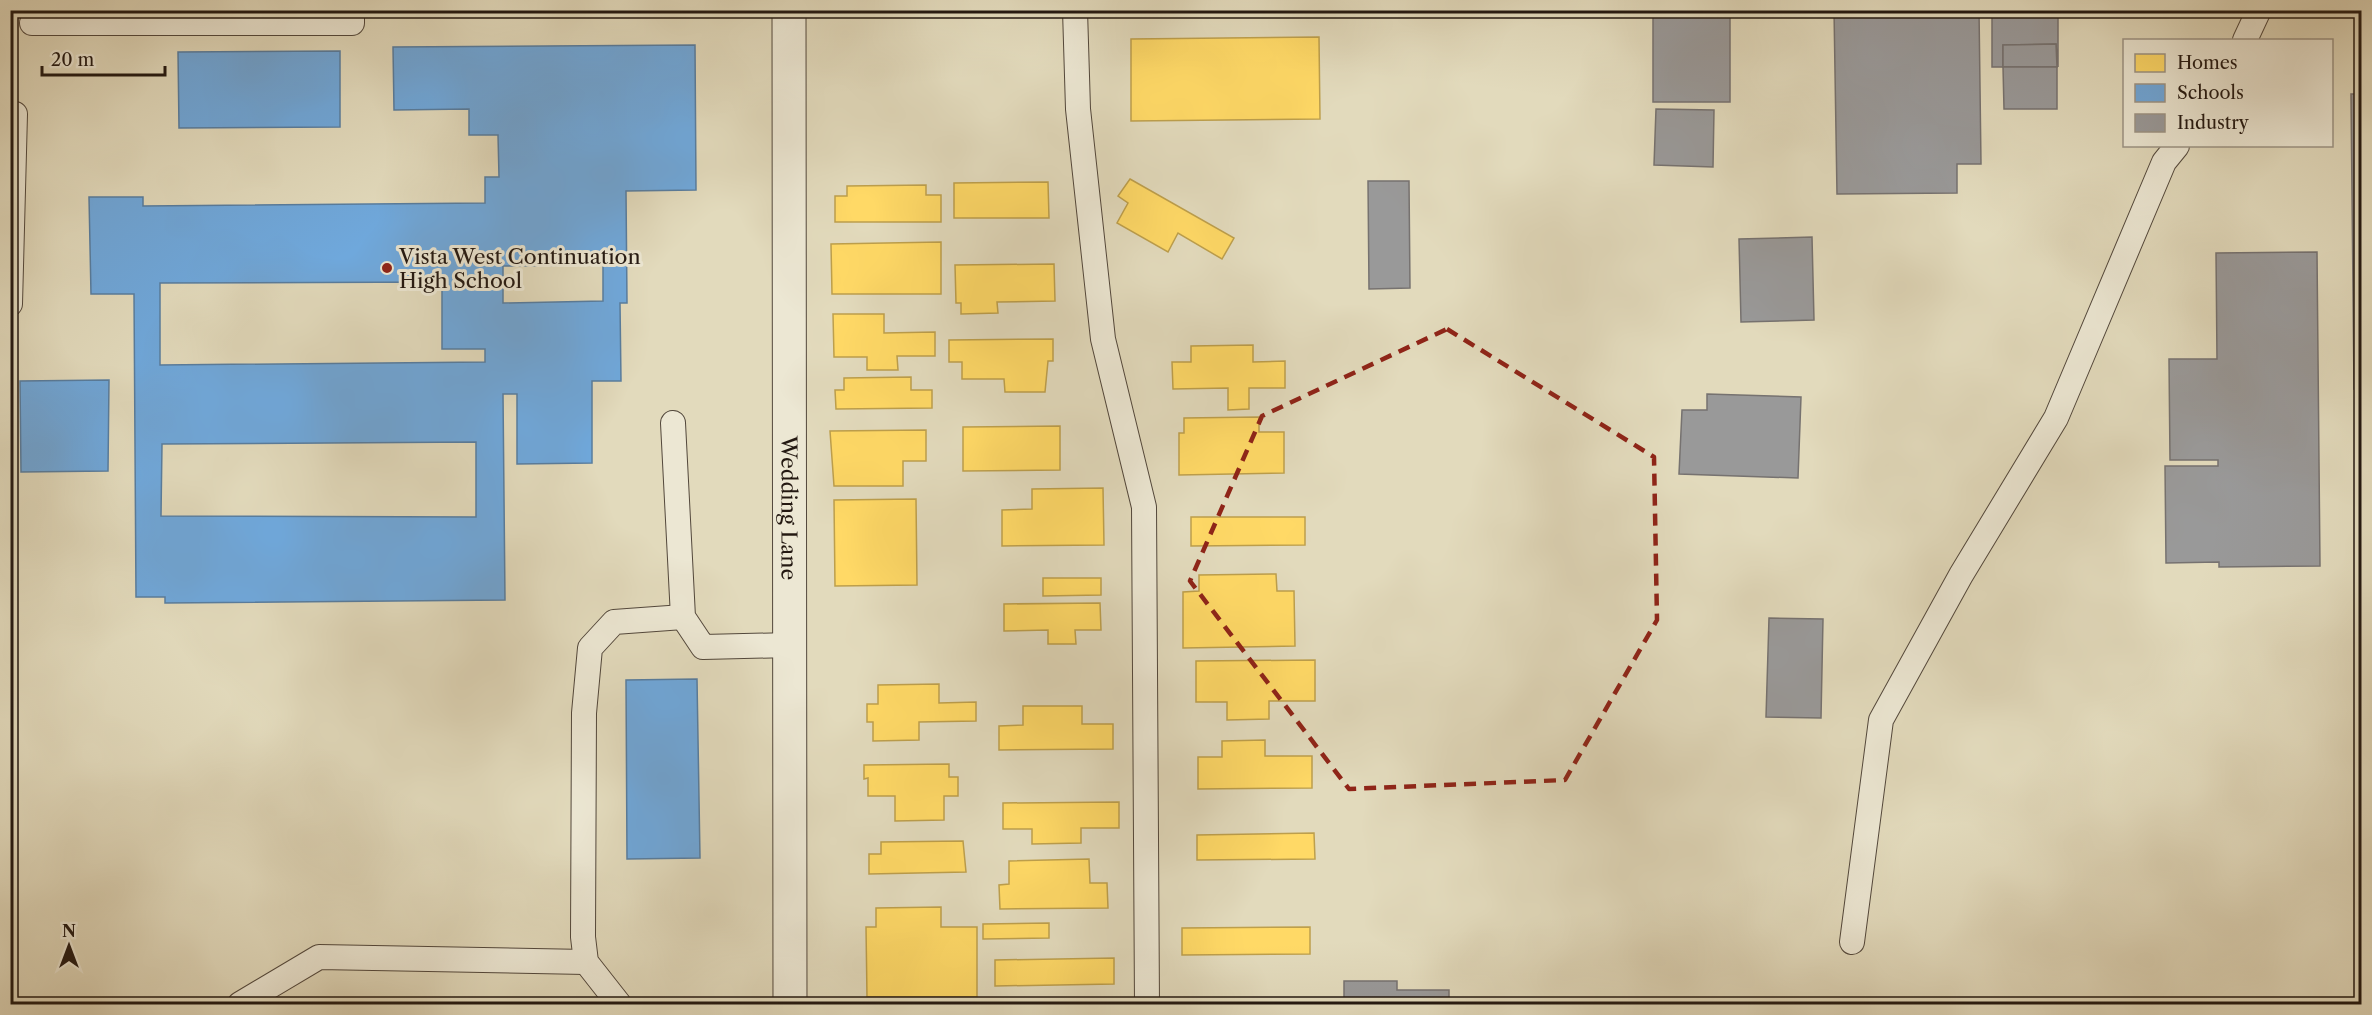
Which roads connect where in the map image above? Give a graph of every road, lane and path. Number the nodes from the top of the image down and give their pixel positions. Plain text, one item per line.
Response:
1 (352, 10) edge
2 (789, 10) edge
3 (1075, 10) edge
4 (2259, 10) edge
5 (193, 17) edge
6 (32, 23) dead end
7 (2245, 39) edge
8 (15, 114) dead end
9 (2176, 147) edge
10 (10, 304) edge
11 (673, 423) dead end
12 (683, 617) junction
13 (790, 645) junction
14 (1852, 942) dead end
15 (586, 962) junction
16 (240, 1005) edge
17 (619, 1005) edge
18 (790, 1005) edge
19 (1147, 1005) edge

1 - 5 lane
2 - 13 street, Wedding Lane
3 - 19 lane
4 - 7 lane
5 - 6 lane
8 - 10 lane
9 - 14 lane
11 - 12 lane
12 - 13 lane
12 - 15 lane
13 - 18 street, Wedding Lane
15 - 16 lane
15 - 17 lane

